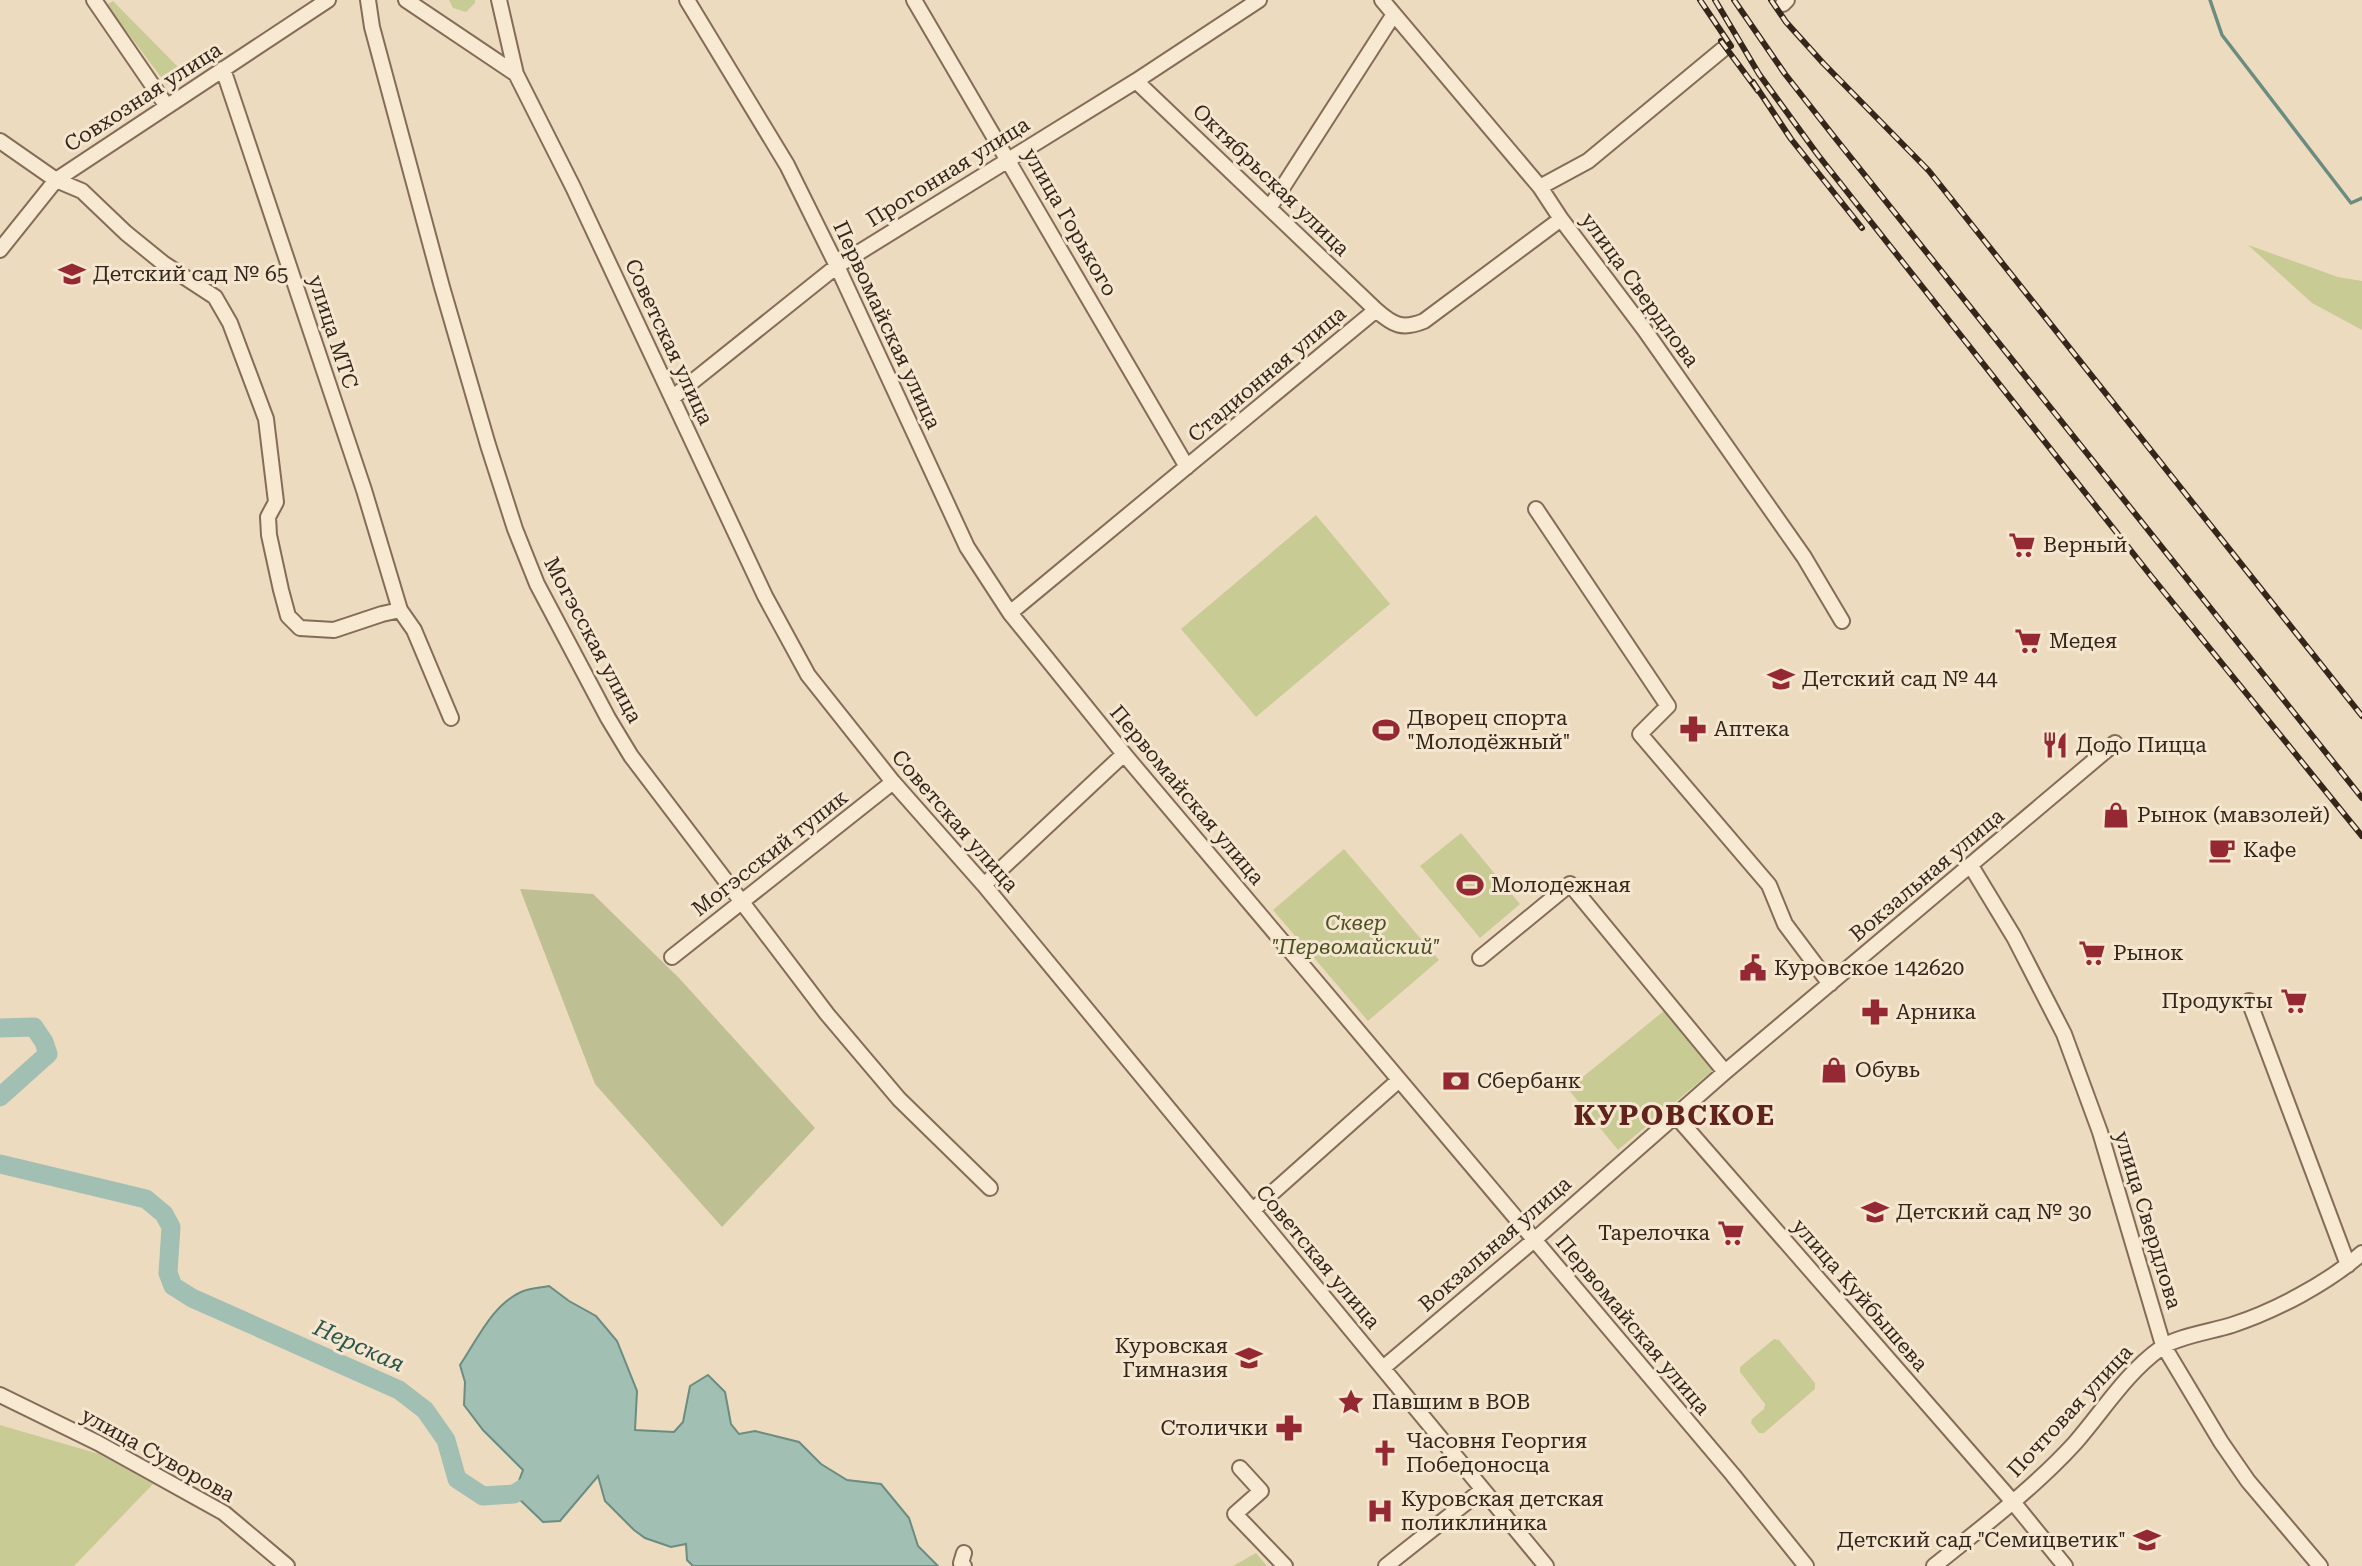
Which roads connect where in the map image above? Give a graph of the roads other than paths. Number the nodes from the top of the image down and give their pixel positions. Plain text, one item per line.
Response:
1 (94, 0) edge
2 (328, 0) edge
3 (368, 0) edge
4 (405, 0) edge
5 (499, 0) edge
6 (687, 0) edge
7 (914, 0) edge
8 (1259, 0) edge
9 (1382, 0) edge
10 (1394, 13) junction
11 (1722, 50) dead end
12 (223, 69) junction
13 (516, 74) junction
14 (1136, 81) junction
15 (166, 105) junction
16 (0, 141) edge
17 (1009, 158) junction
18 (56, 180) junction
19 (1540, 187) junction
20 (1270, 208) junction
21 (1561, 219) junction
22 (0, 250) edge
23 (837, 266) junction
24 (1376, 310) junction
25 (672, 398) junction
26 (1187, 467) junction
27 (1536, 509) dead end
28 (400, 610) junction
29 (1010, 613) junction
30 (1842, 621) dead end
31 (450, 718) dead end
32 (2115, 743) dead end
33 (1124, 754) junction
34 (893, 782) junction
35 (1971, 866) junction
36 (984, 885) junction
37 (741, 901) junction
38 (673, 957) dead end
39 (1480, 958) dead end
40 (1830, 984) junction
41 (2249, 1001) dead end
42 (1725, 1072) junction
43 (1399, 1080) junction
44 (1675, 1115) junction
45 (990, 1188) dead end
46 (1253, 1210) junction
47 (1533, 1241) junction
48 (2362, 1252) edge
49 (2348, 1265) junction
50 (2164, 1345) junction
51 (1383, 1368) junction
52 (0, 1395) edge
53 (1240, 1468) dead end
54 (1482, 1490) junction
55 (2012, 1502) junction
56 (286, 1566) edge
57 (1285, 1566) edge
58 (1386, 1566) edge
59 (1546, 1566) edge
60 (1806, 1566) edge
61 (1934, 1566) edge
62 (2065, 1566) edge
63 (2320, 1566) edge

1 - 15 street
2 - 12 street, Совхозная улица
3 - 37 street, Могэсская улица
4 - 13 street
5 - 13 street, Советская улица
6 - 23 street, Первомайская улица
7 - 17 street, улица Горького
8 - 14 street, Прогонная улица
9 - 10 street, улица Свердлова
10 - 19 street, улица Свердлова
10 - 20 street
11 - 19 street
12 - 15 street, Совхозная улица
12 - 28 street, улица МТС
13 - 25 street, Советская улица
14 - 17 street, Прогонная улица
14 - 20 street, Октябрьская улица
15 - 18 street, Совхозная улица
16 - 18 street
17 - 23 street, Прогонная улица
17 - 26 street, улица Горького
18 - 22 street, Совхозная улица
18 - 28 street
19 - 21 street, улица Свердлова
20 - 24 street, Октябрьская улица
21 - 24 street, Стадионная улица
21 - 30 street, улица Свердлова
23 - 25 street, Прогонная улица
23 - 29 street, Первомайская улица
24 - 26 street, Стадионная улица
25 - 34 street, Советская улица
26 - 29 street, Стадионная улица
27 - 40 street
28 - 31 street, улица МТС
29 - 33 street, Первомайская улица
32 - 35 street, Вокзальная улица
33 - 36 street
33 - 43 street, Первомайская улица
34 - 36 street, Советская улица
34 - 37 street, Могэсский тупик
35 - 40 street, Вокзальная улица
35 - 50 street, улица Свердлова
36 - 46 street, Советская улица
37 - 38 street, Могэсский тупик
37 - 45 street, Могэсская улица
39 - 42 street
40 - 42 street, Вокзальная улица
41 - 49 street
42 - 44 street, Вокзальная улица
43 - 46 street
43 - 47 street, Первомайская улица
44 - 47 street, Вокзальная улица
44 - 55 street, улица Куйбышева
46 - 51 street, Советская улица
47 - 51 street, Вокзальная улица
47 - 60 street, Первомайская улица
48 - 49 street, Почтовая улица
49 - 50 street, Почтовая улица
50 - 55 street, Почтовая улица
50 - 63 street, улица Свердлова
51 - 54 street, Советская улица
52 - 56 street, улица Суворова
53 - 57 street
54 - 58 street
54 - 59 street, Советская улица
55 - 61 street, Почтовая улица
55 - 62 street, улица Куйбышева

